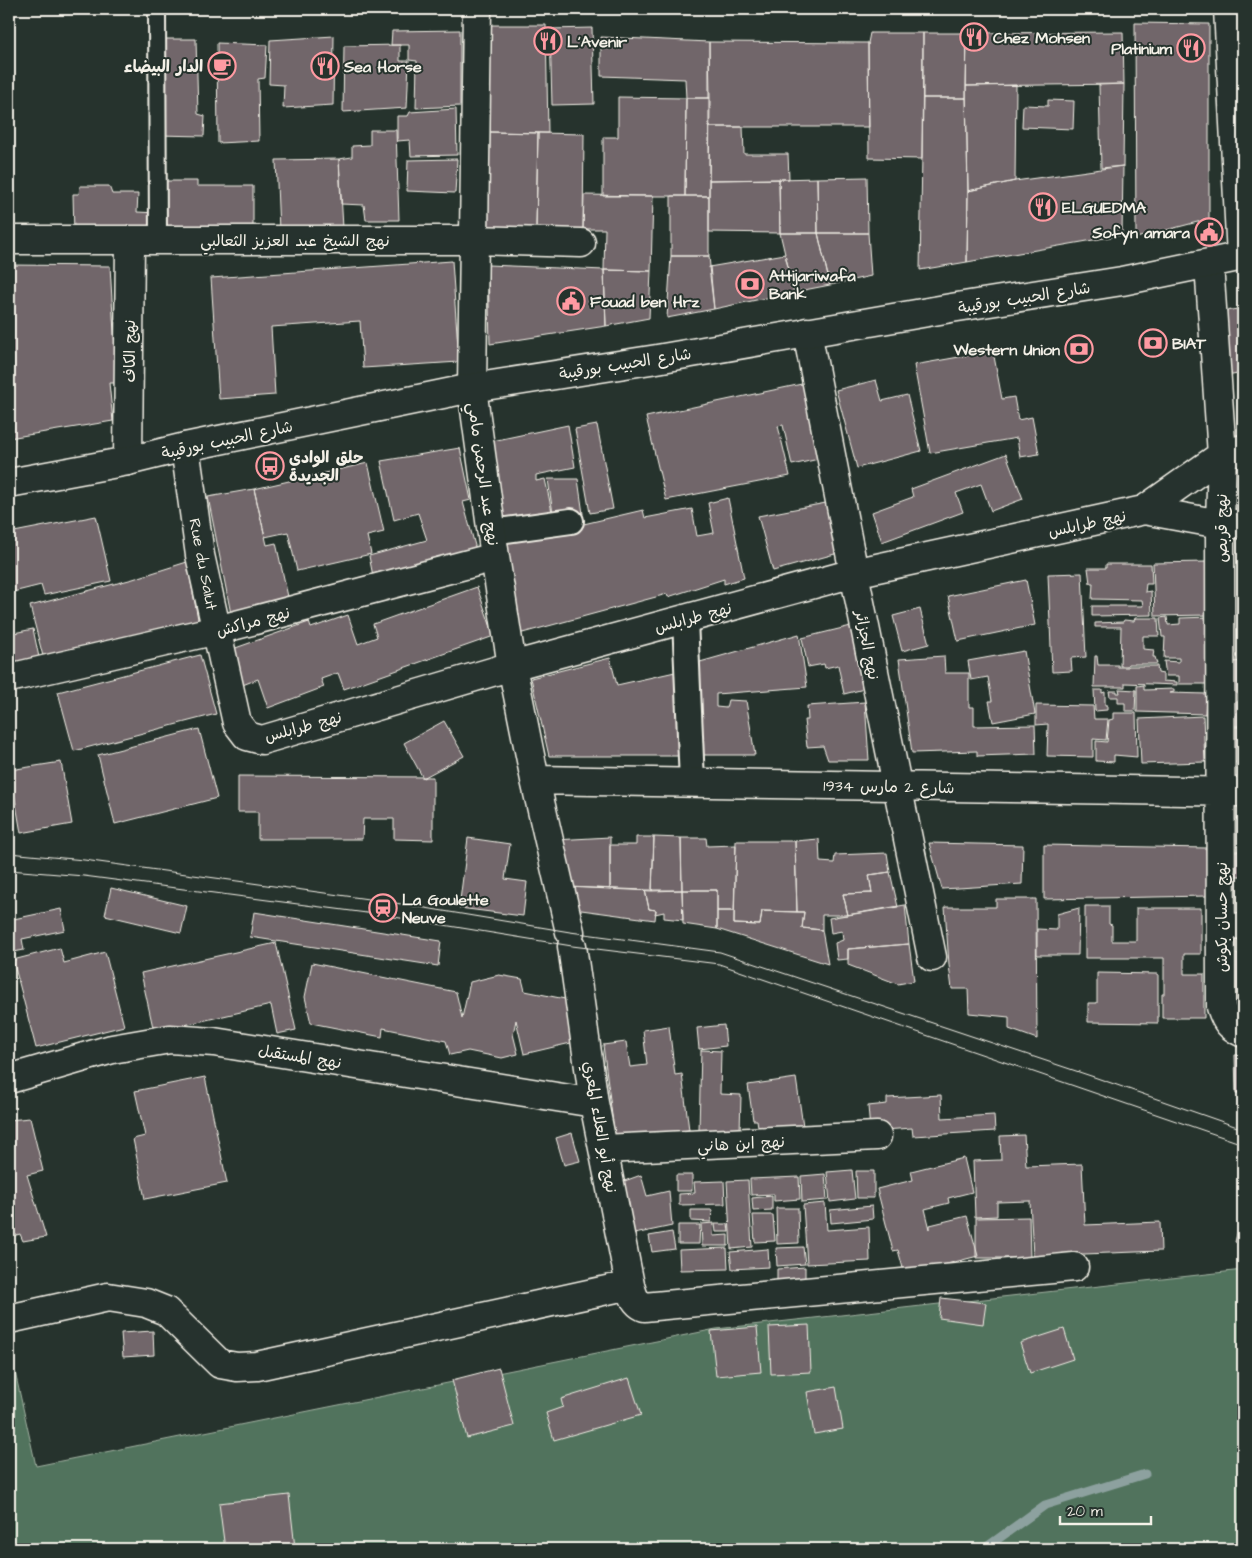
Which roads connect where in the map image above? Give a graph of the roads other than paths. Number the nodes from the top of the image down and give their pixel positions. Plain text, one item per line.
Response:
1 (157, 9) edge
2 (477, 9) edge
3 (1228, 9) edge
4 (9, 240) edge
5 (130, 240) junction
6 (158, 240) junction
7 (474, 240) junction
8 (581, 243) dead end
9 (1242, 256) edge
10 (1209, 264) junction
11 (807, 332) junction
12 (472, 388) junction
13 (185, 447) junction
14 (1232, 452) edge
15 (128, 461) junction
16 (9, 483) edge
17 (1144, 510) junction
18 (571, 521) dead end
19 (1232, 524) edge
20 (493, 545) junction
21 (854, 573) junction
22 (685, 619) junction
23 (217, 630) junction
24 (512, 666) junction
25 (9, 678) edge
26 (247, 736) joint
27 (535, 780) junction
28 (692, 782) junction
29 (897, 786) junction
30 (1232, 792) edge
31 (1232, 926) edge
32 (571, 939) joint
33 (932, 957) dead end
34 (1243, 1033) edge
35 (9, 1079) edge
36 (594, 1103) junction
37 (878, 1136) dead end
38 (604, 1149) junction
39 (1074, 1267) dead end
40 (635, 1295) junction
41 (9, 1319) edge

1 - 6 lane
2 - 7 street, نهج عبد الرحمن مامي
3 - 9 street
4 - 5 street, نهج الشيخ عبد العزيز الثعالبي
5 - 6 street, نهج الشيخ عبد العزيز الثعالبي
5 - 15 street, نهج الكاف
6 - 7 street, نهج الشيخ عبد العزيز الثعالبي
7 - 8 street, نهج الشيخ عبد العزيز الثعالبي
7 - 12 street, نهج عبد الرحمن مامي
9 - 10 street, شارع الحبيب بورقيبة
10 - 11 street, شارع الحبيب بورقيبة
10 - 14 street, نهج قربص
11 - 12 street, شارع الحبيب بورقيبة
11 - 21 street, نهج الجزائر
12 - 13 street, شارع الحبيب بورقيبة
12 - 20 street, نهج عبد الرحمن مامي
13 - 15 street, شارع الحبيب بورقيبة
13 - 23 street, Rue du Salut
14 - 17 street, نهج طرابلس
14 - 19 street, نهج قربص
15 - 16 street, شارع الحبيب بورقيبة
17 - 19 street, نهج طرابلس
17 - 21 street, نهج طرابلس
18 - 20 street
19 - 30 street, نهج قربص
20 - 23 street, نهج مراكش
20 - 24 street, نهج عبد الرحمن مامي
21 - 22 street, نهج طرابلس
21 - 29 street, نهج الجزائر
22 - 24 street, نهج طرابلس
22 - 28 street
23 - 25 street, نهج مراكش
23 - 26 street, Rue du Salut
24 - 26 street, نهج طرابلس
24 - 27 street, نهج عبد الرحمن مامي
27 - 28 street, شارع 2 مارس 1934
27 - 32 street, نهج عبد الرحمن مامي
28 - 29 street, شارع 2 مارس 1934
29 - 30 street, شارع 2 مارس 1934
29 - 33 street, نهج الجزائر
30 - 31 street, نهج حسان بكوش
31 - 34 street, نهج حسان بكوش
32 - 36 street, نهج أبو العلاء المعري
35 - 36 street, نهج المستقبل
36 - 38 street, نهج أبو العلاء المعري
37 - 38 street, نهج ابن هاني
38 - 40 street, نهج أبو العلاء المعري
39 - 40 street
40 - 41 street

